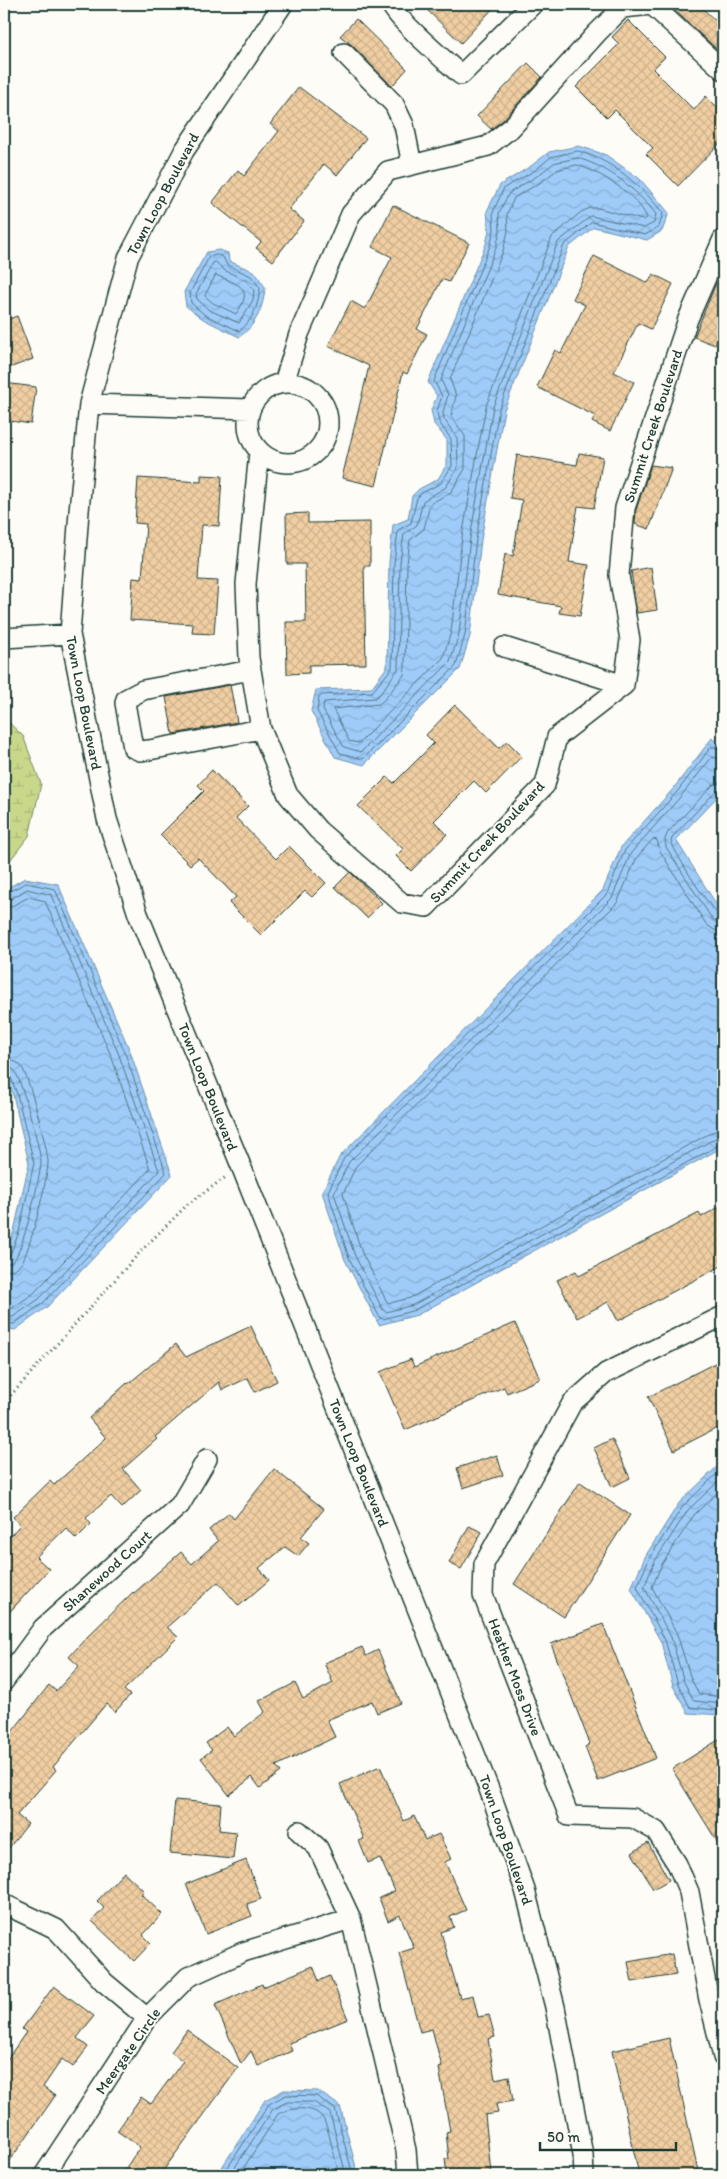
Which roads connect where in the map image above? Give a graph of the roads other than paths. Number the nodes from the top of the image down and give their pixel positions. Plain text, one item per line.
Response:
1 (283, 4) edge
2 (391, 4) edge
3 (533, 4) edge
4 (344, 53) dead end
5 (723, 70) edge
6 (412, 165) junction
7 (723, 239) edge
8 (284, 383) junction
9 (89, 404) junction
10 (250, 409) junction
11 (259, 452) junction
12 (70, 634) junction
13 (4, 638) edge
14 (504, 647) dead end
15 (251, 670) junction
16 (624, 685) junction
17 (261, 730) junction
18 (723, 1316) edge
19 (207, 1459) dead end
20 (4, 1681) edge
21 (299, 1831) dead end
22 (4, 1904) edge
23 (351, 1919) junction
24 (147, 2018) junction
25 (723, 2057) edge
26 (44, 2175) edge
27 (408, 2175) edge
28 (584, 2175) edge

1 - 9 street, Town Loop Boulevard
2 - 3 street
4 - 6 street
5 - 6 street
6 - 8 street
7 - 16 street, Summit Creek Boulevard
8 - 10 street
8 - 11 street
9 - 10 street
9 - 12 street, Town Loop Boulevard
10 - 11 street
11 - 15 street, Summit Creek Boulevard
12 - 13 street
12 - 28 street, Town Loop Boulevard
14 - 16 street
15 - 17 street, Summit Creek Boulevard
15 - 17 street
16 - 17 street, Summit Creek Boulevard
18 - 25 street, Heather Moss Drive
19 - 20 street, Shanewood Court
21 - 23 street
22 - 24 street
23 - 24 street, Meergate Circle
23 - 27 street
24 - 26 street, Meergate Circle

